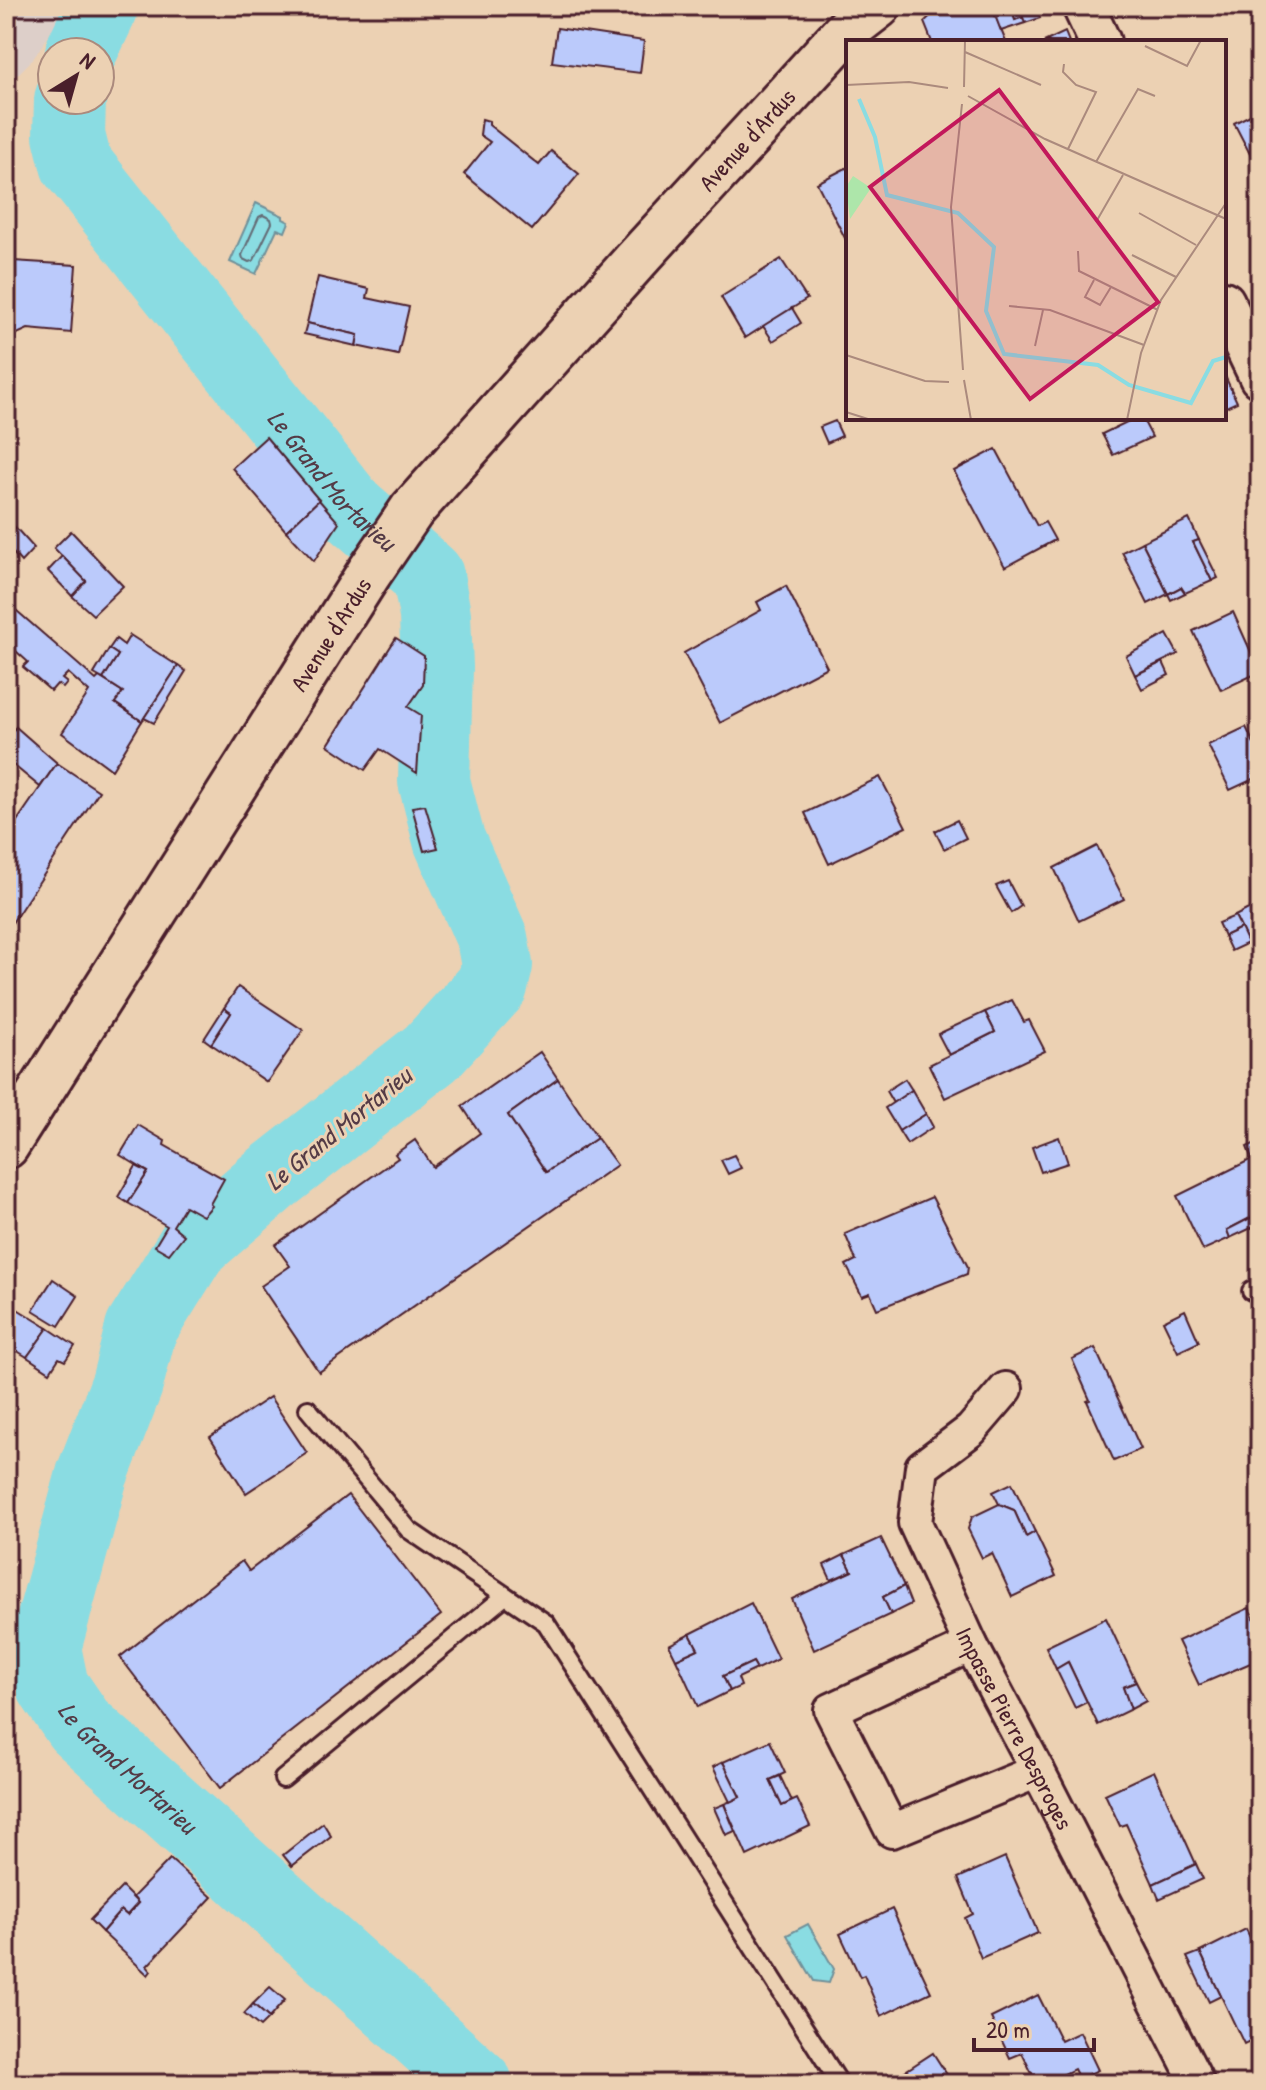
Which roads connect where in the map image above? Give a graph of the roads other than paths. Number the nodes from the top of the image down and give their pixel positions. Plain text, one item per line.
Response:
1 (1083, 6) edge
2 (862, 14) edge
3 (1099, 40) edge
4 (1226, 306) edge
5 (1260, 377) edge
6 (6, 1146) edge
7 (1006, 1389) dead end
8 (308, 1409) dead end
9 (505, 1596) junction
10 (971, 1645) junction
11 (1038, 1771) junction
12 (283, 1779) dead end
13 (840, 2084) edge
14 (1198, 2084) edge

1 - 3 street
2 - 6 main road, Avenue d'Ardus
4 - 5 street
7 - 10 street, Impasse Pierre Desproges
8 - 9 lane
9 - 12 lane
9 - 13 lane
10 - 11 street, Impasse Pierre Desproges
10 - 11 street
11 - 14 street, Impasse Pierre Desproges

